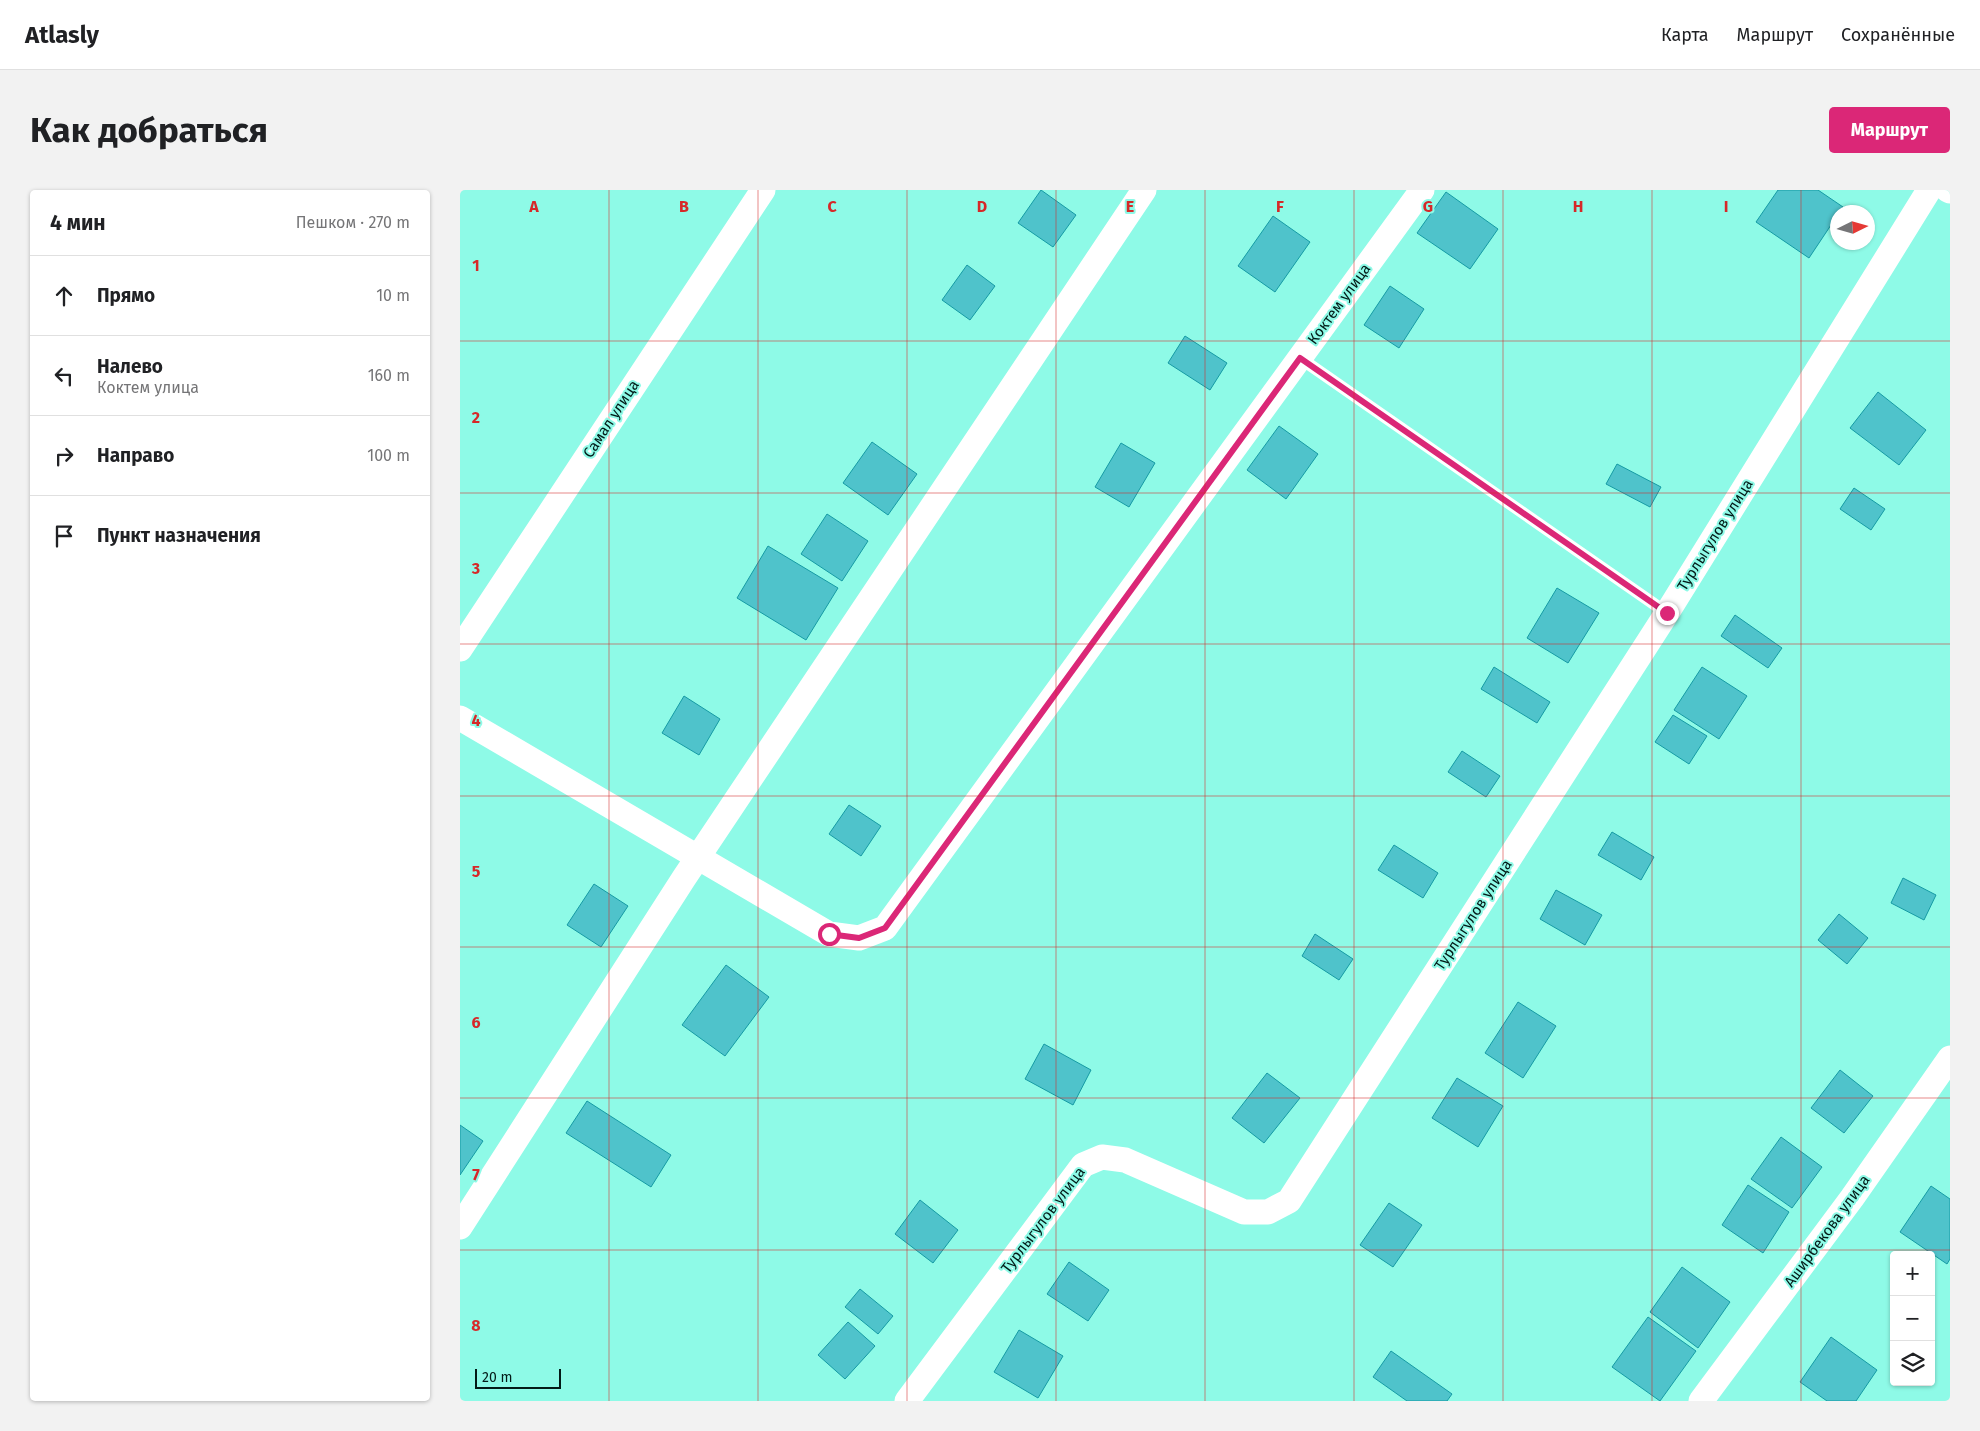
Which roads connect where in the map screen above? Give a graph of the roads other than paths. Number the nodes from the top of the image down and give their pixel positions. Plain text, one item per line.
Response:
1 (763, 190) edge
2 (1144, 190) edge
3 (1422, 190) edge
4 (1929, 190) edge
5 (1300, 358) junction
6 (1667, 613) junction
7 (460, 649) edge
8 (460, 718) edge
9 (697, 858) junction
10 (1950, 1058) edge
11 (460, 1227) edge
12 (907, 1401) edge
13 (1701, 1401) edge

1 - 7 street, Самал улица
2 - 9 street
3 - 5 street, Коктем улица
4 - 6 street, Турлыгулов улица
5 - 6 lane
5 - 9 street, Коктем улица
6 - 12 street, Турлыгулов улица
8 - 9 street
9 - 11 street
10 - 13 street, Аширбекова улица

